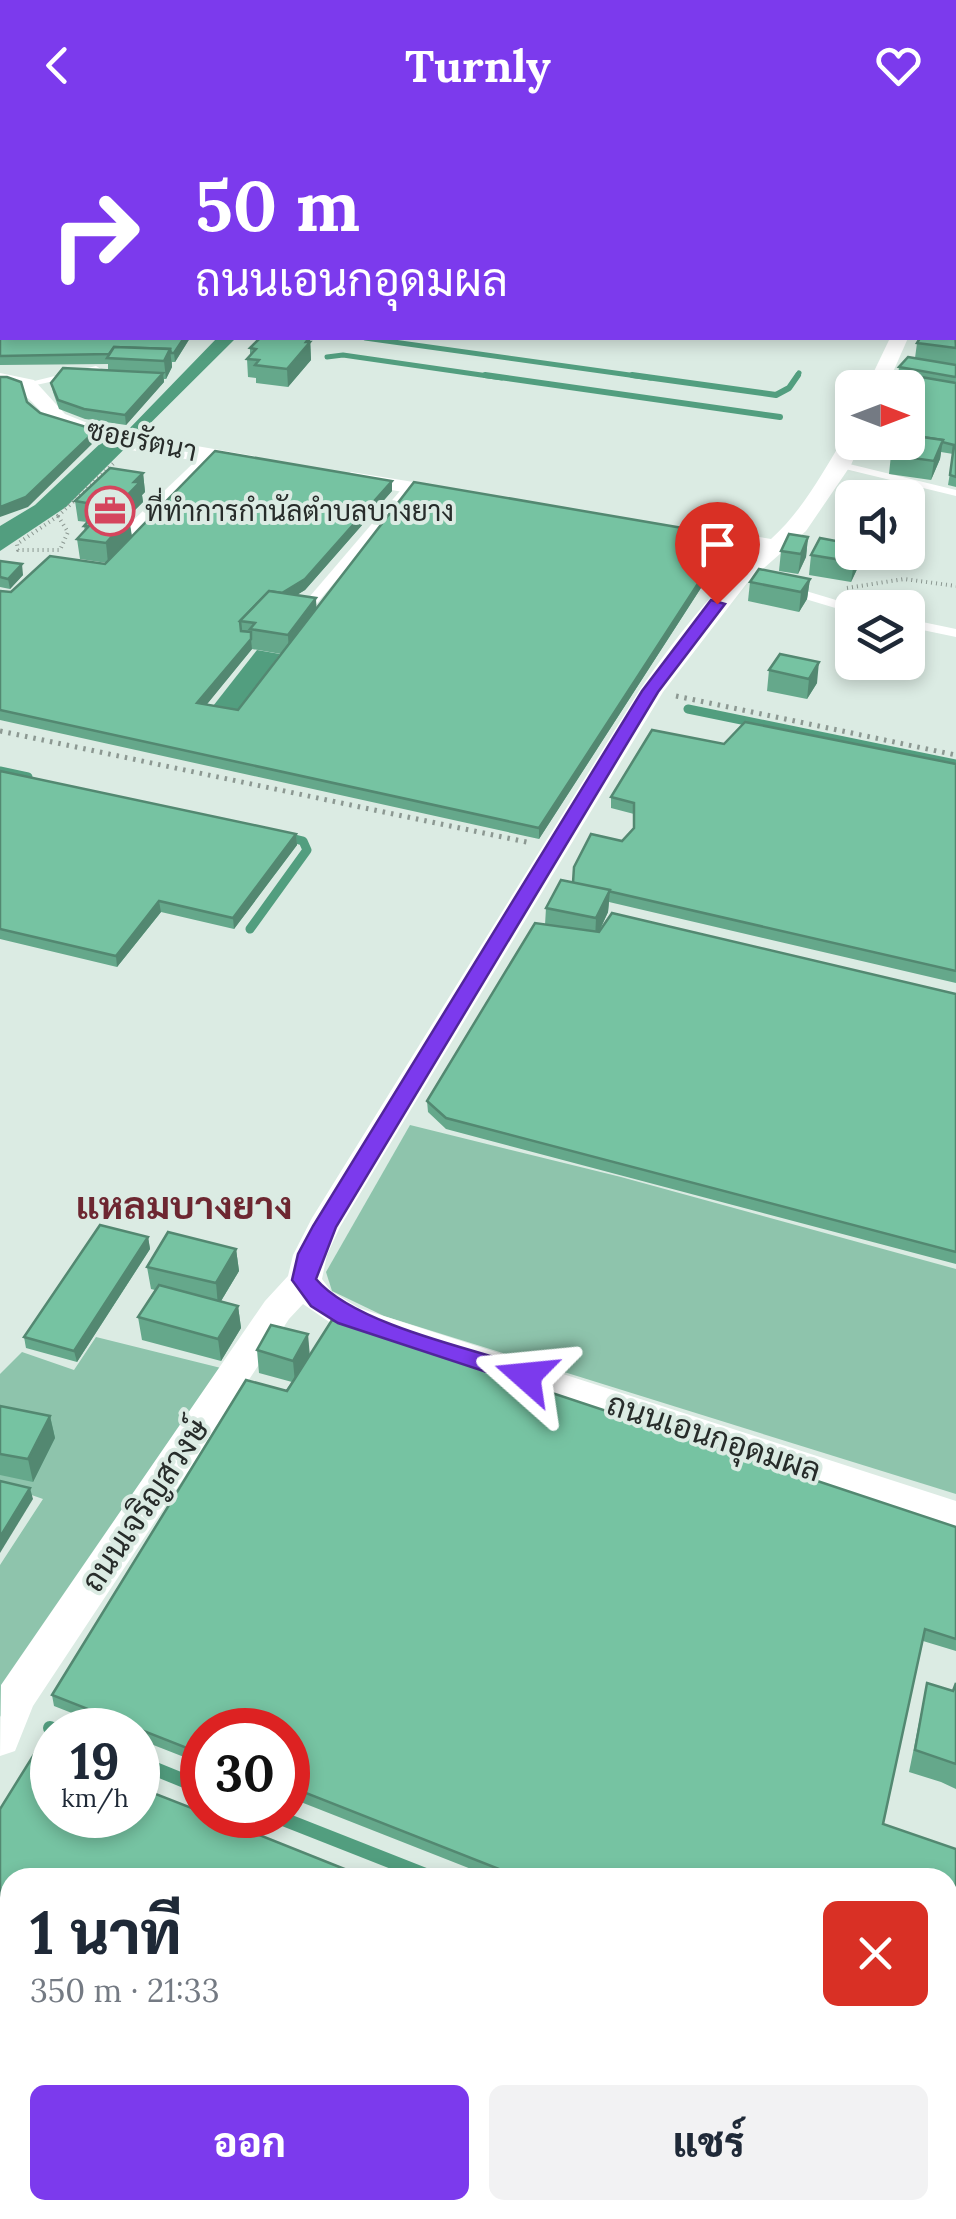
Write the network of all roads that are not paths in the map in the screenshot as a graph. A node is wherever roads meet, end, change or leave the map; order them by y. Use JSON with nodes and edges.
{"nodes":[{"id":1,"x":898,"y":340,"type":"edge"},
{"id":2,"x":96,"y":369,"type":"edge"},
{"id":3,"x":884,"y":370,"type":"edge"},
{"id":4,"x":0,"y":380,"type":"edge"},
{"id":5,"x":27,"y":384,"type":"junction"},
{"id":6,"x":208,"y":454,"type":"junction"},
{"id":7,"x":842,"y":460,"type":"edge"},
{"id":8,"x":868,"y":460,"type":"edge"},
{"id":9,"x":286,"y":468,"type":"edge"},
{"id":10,"x":322,"y":474,"type":"edge"},
{"id":11,"x":408,"y":487,"type":"junction"},
{"id":12,"x":956,"y":493,"type":"edge"},
{"id":13,"x":464,"y":496,"type":"edge"},
{"id":14,"x":669,"y":529,"type":"edge"},
{"id":15,"x":128,"y":532,"type":"edge"},
{"id":16,"x":775,"y":546,"type":"junction"},
{"id":17,"x":776,"y":587,"type":"edge"},
{"id":18,"x":835,"y":604,"type":"edge"},
{"id":19,"x":310,"y":605,"type":"edge"},
{"id":20,"x":925,"y":627,"type":"edge"},
{"id":21,"x":956,"y":633,"type":"edge"},
{"id":22,"x":304,"y":1280,"type":"junction"},
{"id":23,"x":956,"y":1516,"type":"edge"},
{"id":24,"x":0,"y":1738,"type":"edge"}],
"edges":[{"from":1,"to":3,"type":"street"},
{"from":2,"to":5,"type":"lane"},
{"from":4,"to":5,"type":"street"},
{"from":5,"to":6,"type":"street","name":"ซอยรัตนา"},
{"from":6,"to":9,"type":"street","name":"ซอยรัตนา"},
{"from":6,"to":15,"type":"lane"},
{"from":7,"to":16,"type":"street"},
{"from":8,"to":12,"type":"lane"},
{"from":10,"to":11,"type":"street"},
{"from":11,"to":13,"type":"street"},
{"from":11,"to":19,"type":"lane"},
{"from":14,"to":16,"type":"street"},
{"from":16,"to":22,"type":"street"},
{"from":17,"to":18,"type":"lane"},
{"from":20,"to":21,"type":"lane"},
{"from":22,"to":23,"type":"street","name":"ถนนเอนกอุดมผล"},
{"from":22,"to":24,"type":"street","name":"ถนนเจริญสวงษ์"}]}
